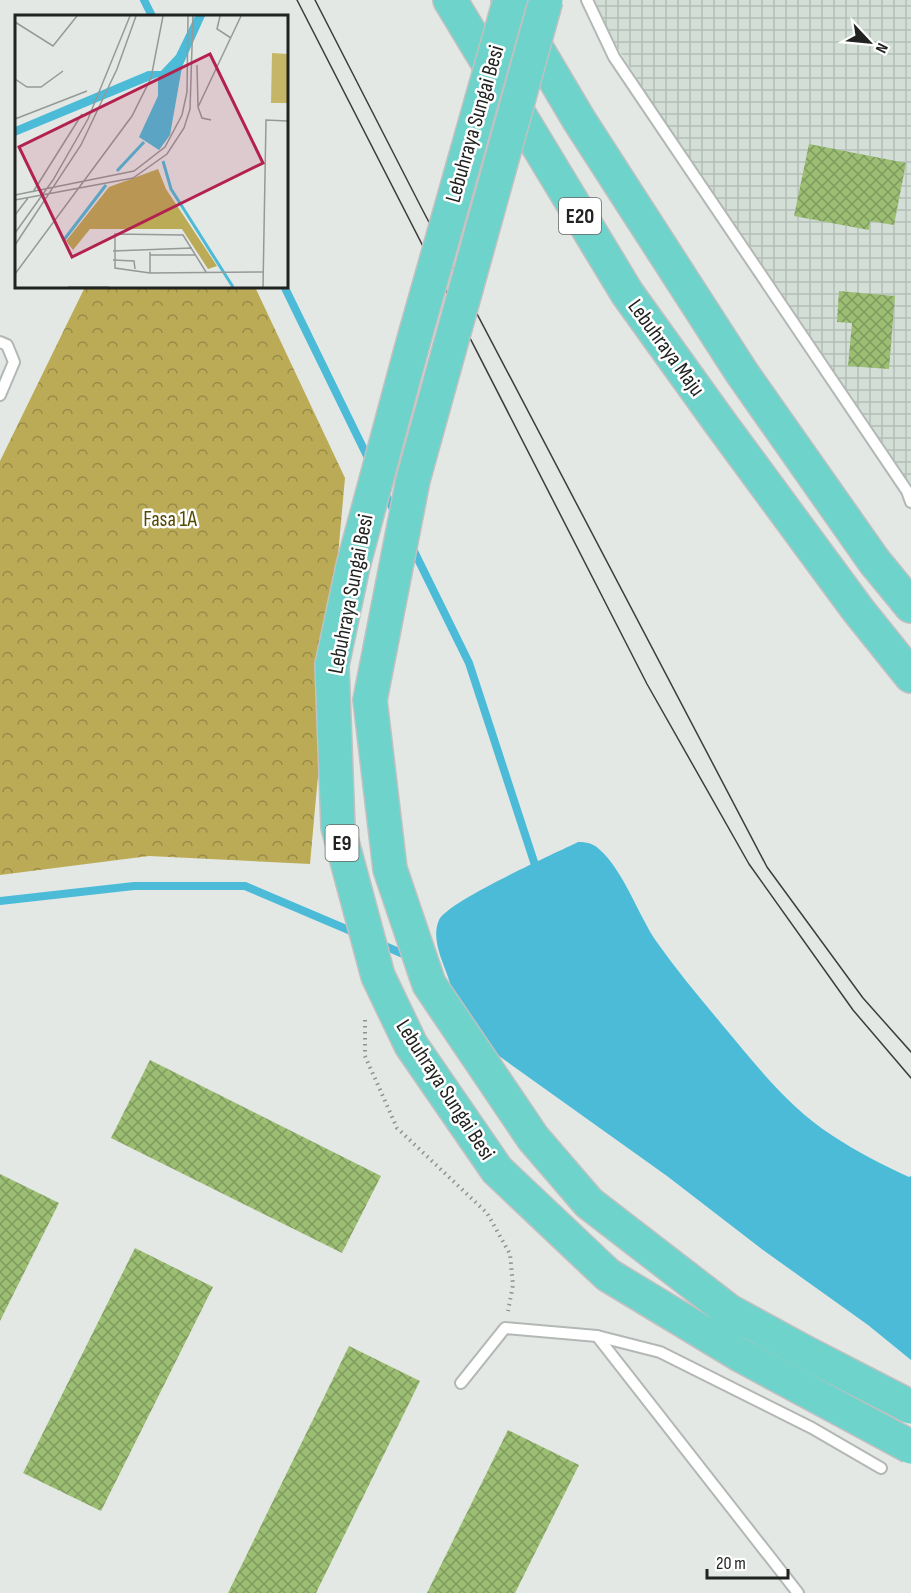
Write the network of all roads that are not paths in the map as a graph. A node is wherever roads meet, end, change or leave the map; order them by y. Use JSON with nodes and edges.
{"nodes":[{"id":1,"x":450,"y":0,"type":"edge"},
{"id":2,"x":509,"y":0,"type":"edge"},
{"id":3,"x":546,"y":0,"type":"edge"},
{"id":4,"x":587,"y":0,"type":"edge"},
{"id":5,"x":0,"y":342,"type":"edge"},
{"id":6,"x":0,"y":395,"type":"edge"},
{"id":7,"x":911,"y":502,"type":"edge"},
{"id":8,"x":911,"y":606,"type":"edge"},
{"id":9,"x":911,"y":676,"type":"edge"},
{"id":10,"x":597,"y":1336,"type":"junction"},
{"id":11,"x":461,"y":1383,"type":"dead end"},
{"id":12,"x":911,"y":1407,"type":"edge"},
{"id":13,"x":911,"y":1447,"type":"edge"},
{"id":14,"x":881,"y":1468,"type":"dead end"},
{"id":15,"x":798,"y":1593,"type":"edge"}],
"edges":[{"from":1,"to":9,"type":"highway","name":"Lebuhraya Maju","number":"E20"},
{"from":2,"to":8,"type":"highway","number":"E20"},
{"from":2,"to":13,"type":"highway","name":"Lebuhraya Sungai Besi","number":"E9","bridge":true},
{"from":3,"to":12,"type":"highway","name":"Lebuhraya Sungai Besi","number":"E9","bridge":true},
{"from":4,"to":7,"type":"lane"},
{"from":5,"to":6,"type":"lane"},
{"from":10,"to":11,"type":"lane"},
{"from":10,"to":14,"type":"lane"},
{"from":10,"to":15,"type":"lane"}]}
